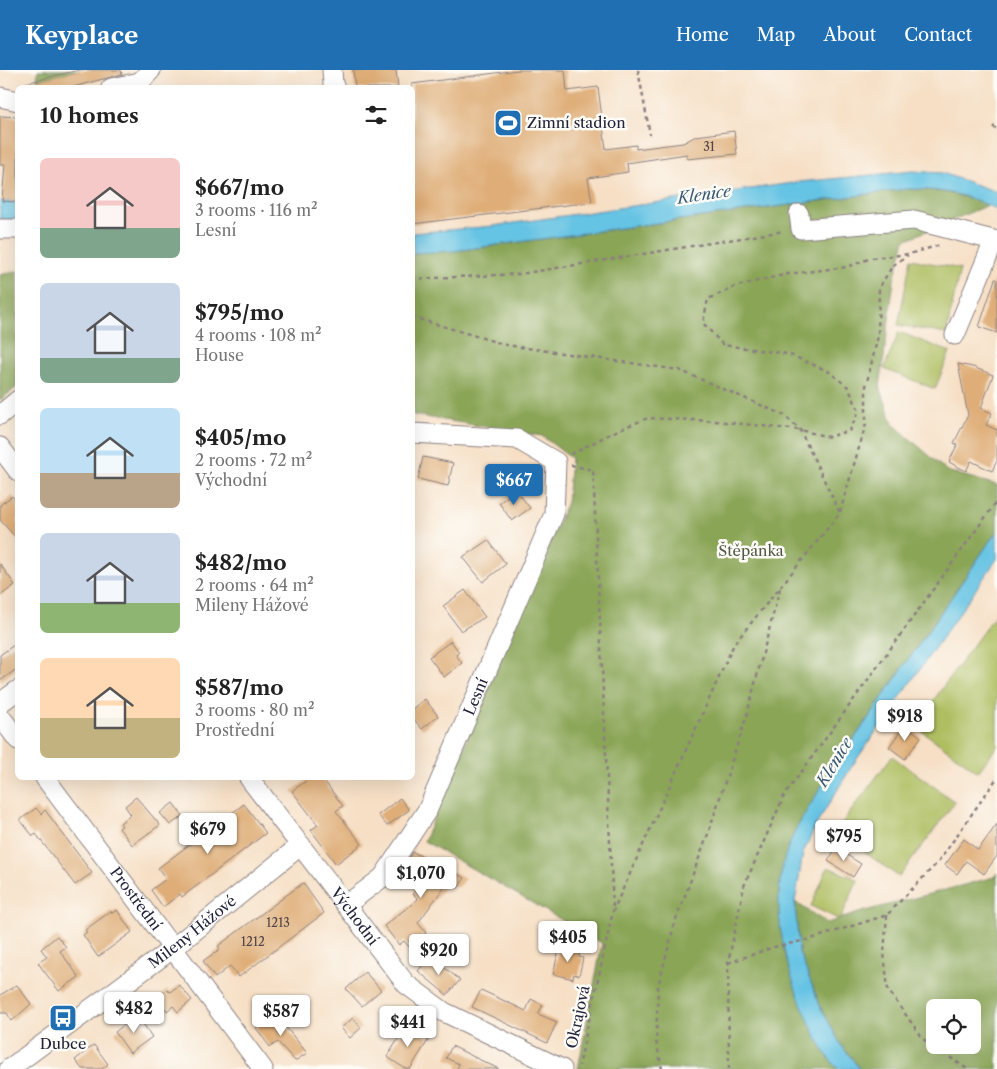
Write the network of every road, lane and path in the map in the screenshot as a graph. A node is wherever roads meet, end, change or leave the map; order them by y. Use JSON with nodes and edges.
{"nodes":[{"id":1,"x":151,"y":70,"type":"edge"},
{"id":2,"x":332,"y":70,"type":"edge"},
{"id":3,"x":638,"y":70,"type":"edge"},
{"id":4,"x":126,"y":85,"type":"edge"},
{"id":5,"x":334,"y":85,"type":"edge"},
{"id":6,"x":0,"y":97,"type":"edge"},
{"id":7,"x":15,"y":100,"type":"edge"},
{"id":8,"x":993,"y":126,"type":"dead end"},
{"id":9,"x":997,"y":130,"type":"edge"},
{"id":10,"x":650,"y":135,"type":"dead end"},
{"id":11,"x":800,"y":221,"type":"joint"},
{"id":12,"x":0,"y":229,"type":"edge"},
{"id":13,"x":15,"y":229,"type":"edge"},
{"id":14,"x":996,"y":241,"type":"edge"},
{"id":15,"x":946,"y":243,"type":"dead end"},
{"id":16,"x":909,"y":254,"type":"junction"},
{"id":17,"x":415,"y":279,"type":"edge"},
{"id":18,"x":415,"y":318,"type":"edge"},
{"id":19,"x":955,"y":335,"type":"dead end"},
{"id":20,"x":15,"y":402,"type":"edge"},
{"id":21,"x":0,"y":415,"type":"edge"},
{"id":22,"x":800,"y":430,"type":"junction"},
{"id":23,"x":415,"y":433,"type":"edge"},
{"id":24,"x":0,"y":447,"type":"edge"},
{"id":25,"x":556,"y":462,"type":"junction"},
{"id":26,"x":15,"y":467,"type":"edge"},
{"id":27,"x":997,"y":501,"type":"edge"},
{"id":28,"x":840,"y":513,"type":"junction"},
{"id":29,"x":780,"y":587,"type":"junction"},
{"id":30,"x":15,"y":692,"type":"edge"},
{"id":31,"x":0,"y":703,"type":"edge"},
{"id":32,"x":0,"y":716,"type":"edge"},
{"id":33,"x":15,"y":736,"type":"edge"},
{"id":34,"x":997,"y":778,"type":"edge"},
{"id":35,"x":46,"y":780,"type":"edge"},
{"id":36,"x":251,"y":780,"type":"edge"},
{"id":37,"x":301,"y":845,"type":"junction"},
{"id":38,"x":346,"y":905,"type":"junction"},
{"id":39,"x":613,"y":911,"type":"junction"},
{"id":40,"x":887,"y":916,"type":"junction"},
{"id":41,"x":172,"y":949,"type":"junction"},
{"id":42,"x":728,"y":963,"type":"junction"},
{"id":43,"x":9,"y":1069,"type":"edge"},
{"id":44,"x":263,"y":1069,"type":"edge"},
{"id":45,"x":562,"y":1069,"type":"edge"},
{"id":46,"x":578,"y":1069,"type":"edge"},
{"id":47,"x":662,"y":1069,"type":"edge"},
{"id":48,"x":729,"y":1069,"type":"edge"},
{"id":49,"x":967,"y":1069,"type":"edge"}],
"edges":[{"from":1,"to":4,"type":"street"},
{"from":2,"to":5,"type":"street"},
{"from":3,"to":10,"type":"path"},
{"from":6,"to":7,"type":"street"},
{"from":8,"to":9,"type":"path"},
{"from":11,"to":14,"type":"street"},
{"from":11,"to":17,"type":"path"},
{"from":12,"to":13,"type":"street"},
{"from":14,"to":19,"type":"street"},
{"from":15,"to":16,"type":"path"},
{"from":16,"to":22,"type":"path"},
{"from":16,"to":28,"type":"path"},
{"from":18,"to":22,"type":"path"},
{"from":20,"to":21,"type":"street"},
{"from":22,"to":25,"type":"path"},
{"from":22,"to":28,"type":"path"},
{"from":23,"to":25,"type":"street"},
{"from":24,"to":26,"type":"street"},
{"from":25,"to":38,"type":"street","name":"Lesní"},
{"from":25,"to":39,"type":"path"},
{"from":27,"to":42,"type":"path"},
{"from":28,"to":29,"type":"path"},
{"from":29,"to":39,"type":"path"},
{"from":29,"to":47,"type":"path"},
{"from":30,"to":31,"type":"street"},
{"from":32,"to":33,"type":"street"},
{"from":34,"to":40,"type":"path"},
{"from":35,"to":41,"type":"street","name":"Prostřední"},
{"from":36,"to":37,"type":"street","name":"Východní"},
{"from":37,"to":38,"type":"street","name":"Východní"},
{"from":37,"to":41,"type":"street","name":"Mileny Hážové"},
{"from":38,"to":45,"type":"street","name":"Východní"},
{"from":39,"to":46,"type":"path","name":"Okrajová"},
{"from":40,"to":42,"type":"path"},
{"from":40,"to":49,"type":"path"},
{"from":41,"to":43,"type":"street","name":"Mileny Hážové"},
{"from":41,"to":44,"type":"street","name":"Prostřední"},
{"from":42,"to":48,"type":"path"}]}
